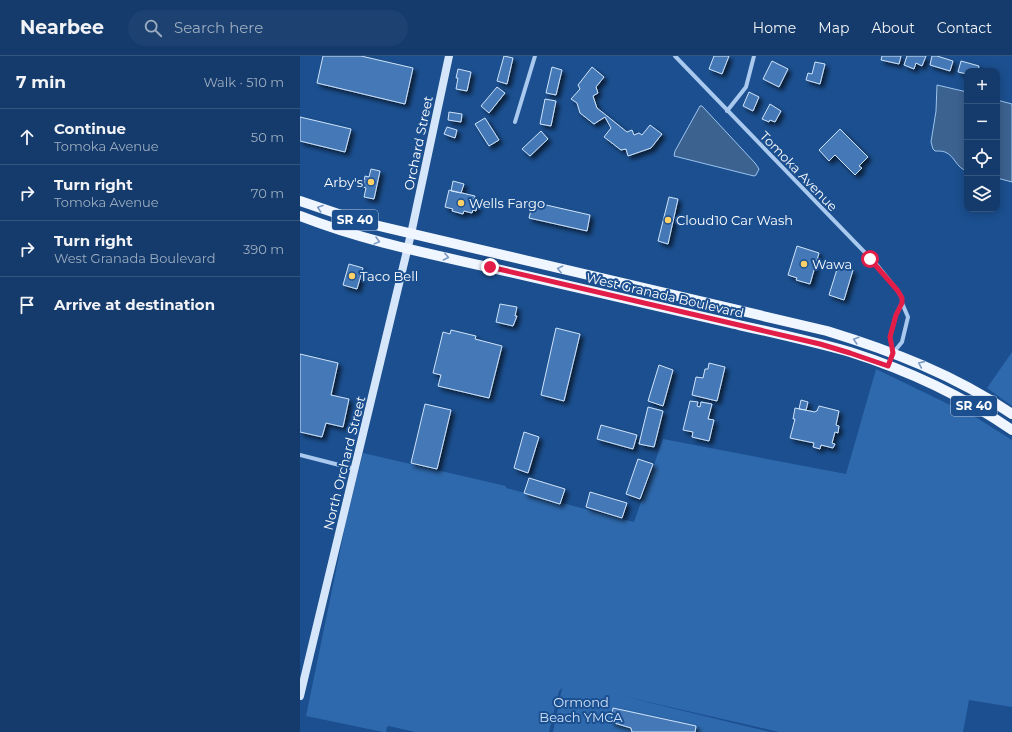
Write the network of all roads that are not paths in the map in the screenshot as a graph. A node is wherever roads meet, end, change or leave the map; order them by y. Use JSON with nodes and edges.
{"nodes":[{"id":1,"x":449,"y":56,"type":"edge"},
{"id":2,"x":535,"y":56,"type":"edge"},
{"id":3,"x":674,"y":56,"type":"edge"},
{"id":4,"x":754,"y":56,"type":"edge"},
{"id":5,"x":727,"y":111,"type":"junction"},
{"id":6,"x":515,"y":122,"type":"dead end"},
{"id":7,"x":300,"y":201,"type":"edge"},
{"id":8,"x":300,"y":216,"type":"edge"},
{"id":9,"x":411,"y":234,"type":"junction"},
{"id":10,"x":408,"y":248,"type":"junction"},
{"id":11,"x":625,"y":284,"type":"junction"},
{"id":12,"x":622,"y":298,"type":"junction"},
{"id":13,"x":902,"y":303,"type":"junction"},
{"id":14,"x":893,"y":353,"type":"junction"},
{"id":15,"x":888,"y":366,"type":"junction"},
{"id":16,"x":1012,"y":414,"type":"edge"},
{"id":17,"x":1012,"y":430,"type":"edge"},
{"id":18,"x":300,"y":455,"type":"edge"},
{"id":19,"x":355,"y":469,"type":"junction"},
{"id":20,"x":300,"y":696,"type":"edge"}],
"edges":[{"from":1,"to":9,"type":"street","name":"Orchard Street"},
{"from":2,"to":6,"type":"street"},
{"from":3,"to":5,"type":"street","name":"Tomoka Avenue"},
{"from":4,"to":5,"type":"street"},
{"from":5,"to":13,"type":"street","name":"Tomoka Avenue"},
{"from":9,"to":7,"type":"main road","name":"West Granada Boulevard","number":"SR 40","one_way":true},
{"from":8,"to":10,"type":"main road","name":"West Granada Boulevard","number":"SR 40","one_way":true},
{"from":9,"to":10,"type":"street","name":"North Orchard Street"},
{"from":11,"to":9,"type":"main road","name":"West Granada Boulevard","number":"SR 40","one_way":true},
{"from":10,"to":12,"type":"main road","name":"West Granada Boulevard","number":"SR 40","one_way":true},
{"from":10,"to":19,"type":"street","name":"North Orchard Street"},
{"from":11,"to":12,"type":"street"},
{"from":14,"to":11,"type":"main road","name":"West Granada Boulevard","number":"SR 40","one_way":true},
{"from":12,"to":15,"type":"main road","name":"West Granada Boulevard","number":"SR 40"},
{"from":13,"to":14,"type":"street","name":"Tomoka Avenue"},
{"from":13,"to":14,"type":"street","name":"Tomoka Avenue"},
{"from":14,"to":15,"type":"street","name":"Tomoka Avenue"},
{"from":16,"to":14,"type":"main road","name":"West Granada Boulevard","number":"SR 40","one_way":true},
{"from":15,"to":17,"type":"main road","name":"West Granada Boulevard","number":"SR 40"},
{"from":18,"to":19,"type":"street"},
{"from":19,"to":20,"type":"street","name":"North Orchard Street"}]}
